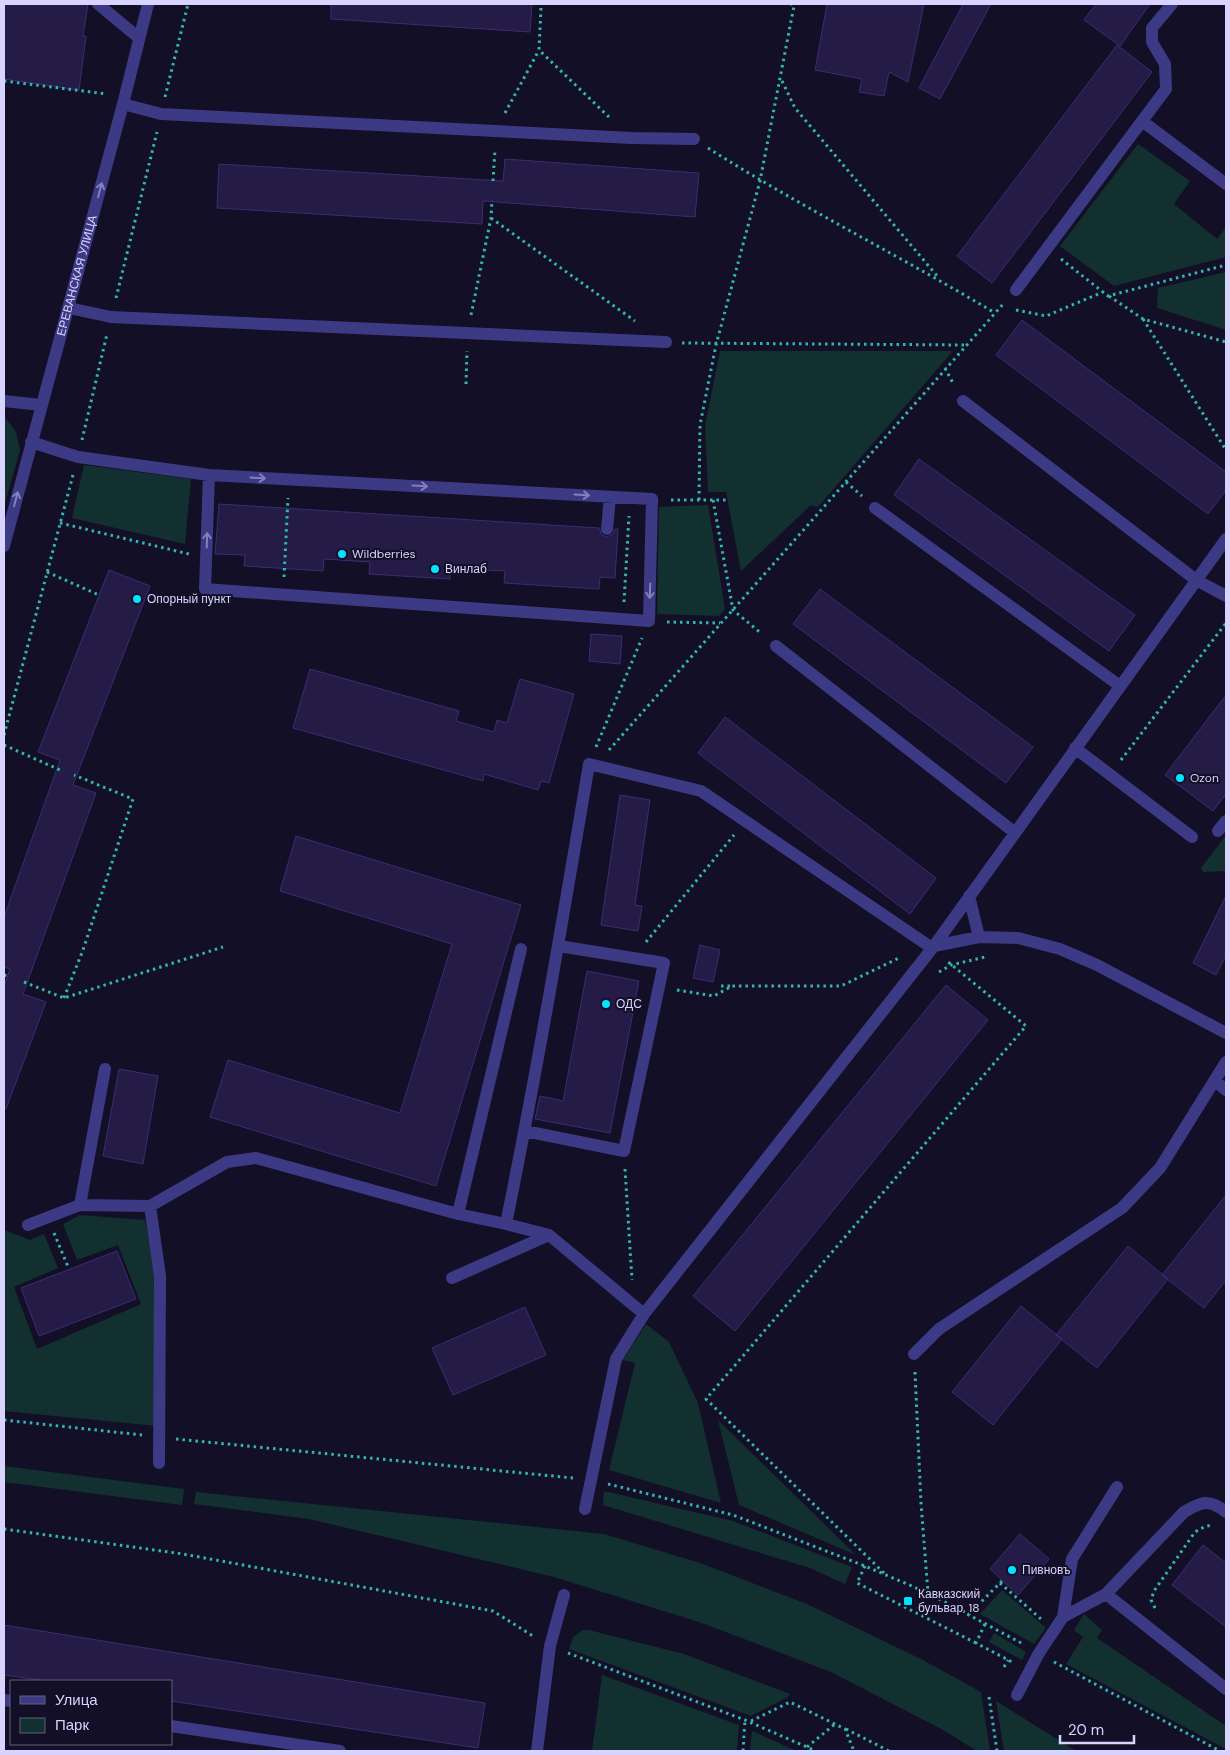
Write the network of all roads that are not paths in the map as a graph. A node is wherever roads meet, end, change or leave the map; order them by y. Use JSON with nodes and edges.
{"nodes":[{"id":1,"x":98,"y":4,"type":"edge"},
{"id":2,"x":148,"y":4,"type":"edge"},
{"id":3,"x":1172,"y":4,"type":"edge"},
{"id":4,"x":139,"y":38,"type":"junction"},
{"id":5,"x":124,"y":100,"type":"junction"},
{"id":6,"x":1142,"y":121,"type":"junction"},
{"id":7,"x":694,"y":139,"type":"road end"},
{"id":8,"x":1226,"y":184,"type":"edge"},
{"id":9,"x":1016,"y":290,"type":"road end"},
{"id":10,"x":68,"y":308,"type":"junction"},
{"id":11,"x":666,"y":342,"type":"road end"},
{"id":12,"x":4,"y":401,"type":"edge"},
{"id":13,"x":963,"y":401,"type":"dead end"},
{"id":14,"x":41,"y":406,"type":"junction"},
{"id":15,"x":31,"y":442,"type":"junction"},
{"id":16,"x":209,"y":475,"type":"junction"},
{"id":17,"x":610,"y":497,"type":"junction"},
{"id":18,"x":875,"y":508,"type":"dead end"},
{"id":19,"x":606,"y":529,"type":"dead end"},
{"id":20,"x":1226,"y":539,"type":"edge"},
{"id":21,"x":4,"y":546,"type":"edge"},
{"id":22,"x":1196,"y":580,"type":"junction"},
{"id":23,"x":1226,"y":596,"type":"edge"},
{"id":24,"x":776,"y":646,"type":"road end"},
{"id":25,"x":1120,"y":686,"type":"junction"},
{"id":26,"x":1075,"y":748,"type":"junction"},
{"id":27,"x":1014,"y":832,"type":"junction"},
{"id":28,"x":1192,"y":837,"type":"dead end"},
{"id":29,"x":969,"y":896,"type":"junction"},
{"id":30,"x":979,"y":937,"type":"junction"},
{"id":31,"x":558,"y":946,"type":"junction"},
{"id":32,"x":930,"y":946,"type":"junction"},
{"id":33,"x":521,"y":949,"type":"dead end"},
{"id":34,"x":1226,"y":1033,"type":"edge"},
{"id":35,"x":1226,"y":1062,"type":"edge"},
{"id":36,"x":105,"y":1069,"type":"dead end"},
{"id":37,"x":1215,"y":1081,"type":"junction"},
{"id":38,"x":1226,"y":1090,"type":"edge"},
{"id":39,"x":525,"y":1131,"type":"junction"},
{"id":40,"x":80,"y":1205,"type":"junction"},
{"id":41,"x":150,"y":1206,"type":"junction"},
{"id":42,"x":458,"y":1214,"type":"junction"},
{"id":43,"x":506,"y":1224,"type":"junction"},
{"id":44,"x":28,"y":1225,"type":"dead end"},
{"id":45,"x":549,"y":1235,"type":"junction"},
{"id":46,"x":452,"y":1278,"type":"dead end"},
{"id":47,"x":644,"y":1314,"type":"junction"},
{"id":48,"x":914,"y":1354,"type":"road end"},
{"id":49,"x":159,"y":1463,"type":"dead end"},
{"id":50,"x":1117,"y":1486,"type":"dead end"},
{"id":51,"x":585,"y":1509,"type":"dead end"},
{"id":52,"x":1226,"y":1512,"type":"edge"},
{"id":53,"x":1106,"y":1594,"type":"junction"},
{"id":54,"x":564,"y":1595,"type":"dead end"},
{"id":55,"x":1063,"y":1616,"type":"junction"},
{"id":56,"x":1226,"y":1689,"type":"edge"},
{"id":57,"x":1017,"y":1694,"type":"dead end"},
{"id":58,"x":172,"y":1726,"type":"edge"},
{"id":59,"x":340,"y":1751,"type":"edge"},
{"id":60,"x":537,"y":1751,"type":"edge"}],
"edges":[{"from":1,"to":4,"type":"street"},
{"from":2,"to":4,"type":"street","name":"ЕРЕВАНСКАЯ УЛИЦА"},
{"from":3,"to":6,"type":"street"},
{"from":4,"to":5,"type":"street","name":"ЕРЕВАНСКАЯ УЛИЦА"},
{"from":5,"to":7,"type":"street"},
{"from":10,"to":5,"type":"street","name":"ЕРЕВАНСКАЯ УЛИЦА","one_way":true},
{"from":6,"to":8,"type":"street"},
{"from":6,"to":9,"type":"street"},
{"from":10,"to":11,"type":"street"},
{"from":10,"to":14,"type":"street","name":"ЕРЕВАНСКАЯ УЛИЦА"},
{"from":12,"to":14,"type":"street"},
{"from":13,"to":22,"type":"street"},
{"from":14,"to":15,"type":"street","name":"ЕРЕВАНСКАЯ УЛИЦА"},
{"from":15,"to":16,"type":"street"},
{"from":21,"to":15,"type":"street","name":"ЕРЕВАНСКАЯ УЛИЦА","one_way":true},
{"from":16,"to":17,"type":"street","one_way":true},
{"from":17,"to":16,"type":"street","one_way":true},
{"from":17,"to":19,"type":"street"},
{"from":18,"to":25,"type":"street"},
{"from":20,"to":22,"type":"street"},
{"from":22,"to":23,"type":"street"},
{"from":22,"to":25,"type":"street"},
{"from":24,"to":27,"type":"street"},
{"from":25,"to":26,"type":"street"},
{"from":26,"to":27,"type":"street"},
{"from":26,"to":28,"type":"street"},
{"from":27,"to":29,"type":"street"},
{"from":29,"to":30,"type":"street"},
{"from":29,"to":32,"type":"street"},
{"from":30,"to":32,"type":"street"},
{"from":30,"to":34,"type":"street"},
{"from":31,"to":32,"type":"street"},
{"from":31,"to":39,"type":"street"},
{"from":31,"to":39,"type":"street"},
{"from":32,"to":47,"type":"street"},
{"from":33,"to":42,"type":"street"},
{"from":35,"to":37,"type":"street"},
{"from":36,"to":40,"type":"street"},
{"from":37,"to":38,"type":"street"},
{"from":37,"to":48,"type":"street"},
{"from":39,"to":43,"type":"street"},
{"from":40,"to":41,"type":"street"},
{"from":40,"to":44,"type":"street"},
{"from":41,"to":42,"type":"street"},
{"from":41,"to":49,"type":"street"},
{"from":42,"to":43,"type":"street"},
{"from":43,"to":45,"type":"street"},
{"from":45,"to":46,"type":"street"},
{"from":45,"to":47,"type":"street"},
{"from":47,"to":51,"type":"street"},
{"from":50,"to":55,"type":"street"},
{"from":52,"to":53,"type":"street"},
{"from":53,"to":55,"type":"street"},
{"from":53,"to":56,"type":"street"},
{"from":54,"to":60,"type":"street"},
{"from":55,"to":57,"type":"street"},
{"from":58,"to":59,"type":"street"}]}
